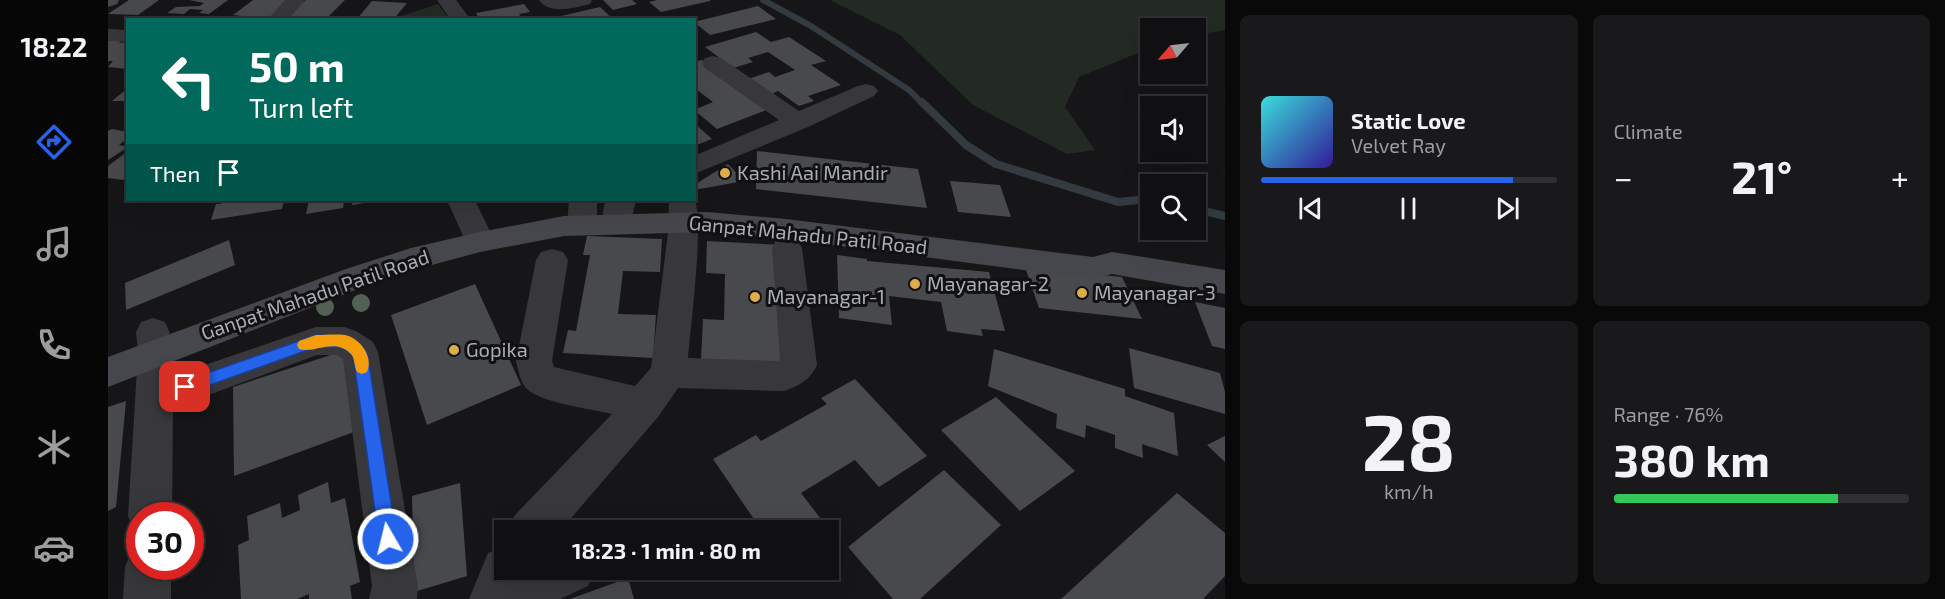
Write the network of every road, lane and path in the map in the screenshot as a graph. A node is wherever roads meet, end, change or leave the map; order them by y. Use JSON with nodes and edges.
{"nodes":[{"id":1,"x":297,"y":0,"type":"edge"},
{"id":2,"x":446,"y":0,"type":"edge"},
{"id":3,"x":548,"y":0,"type":"edge"},
{"id":4,"x":583,"y":0,"type":"edge"},
{"id":5,"x":279,"y":18,"type":"edge"},
{"id":6,"x":460,"y":18,"type":"edge"},
{"id":7,"x":108,"y":35,"type":"edge"},
{"id":8,"x":126,"y":36,"type":"edge"},
{"id":9,"x":713,"y":63,"type":"dead end"},
{"id":10,"x":866,"y":91,"type":"dead end"},
{"id":11,"x":799,"y":122,"type":"junction"},
{"id":12,"x":696,"y":165,"type":"edge"},
{"id":13,"x":620,"y":209,"type":"edge"},
{"id":14,"x":583,"y":210,"type":"edge"},
{"id":15,"x":683,"y":212,"type":"junction"},
{"id":16,"x":472,"y":222,"type":"edge"},
{"id":17,"x":787,"y":230,"type":"junction"},
{"id":18,"x":552,"y":260,"type":"dead end"},
{"id":19,"x":1225,"y":282,"type":"edge"},
{"id":20,"x":154,"y":342,"type":"junction"},
{"id":21,"x":108,"y":349,"type":"edge"},
{"id":22,"x":108,"y":372,"type":"edge"},
{"id":23,"x":669,"y":373,"type":"junction"},
{"id":24,"x":155,"y":398,"type":"junction"},
{"id":25,"x":645,"y":405,"type":"junction"},
{"id":26,"x":151,"y":502,"type":"edge"},
{"id":27,"x":541,"y":520,"type":"edge"},
{"id":28,"x":148,"y":580,"type":"edge"},
{"id":29,"x":500,"y":580,"type":"edge"},
{"id":30,"x":549,"y":580,"type":"edge"},
{"id":31,"x":147,"y":599,"type":"edge"},
{"id":32,"x":393,"y":599,"type":"edge"},
{"id":33,"x":493,"y":599,"type":"edge"},
{"id":34,"x":506,"y":599,"type":"edge"}],
"edges":[{"from":1,"to":5,"type":"street"},
{"from":2,"to":6,"type":"street"},
{"from":3,"to":4,"type":"street"},
{"from":7,"to":8,"type":"street"},
{"from":9,"to":11,"type":"street"},
{"from":10,"to":11,"type":"street"},
{"from":11,"to":12,"type":"street"},
{"from":13,"to":14,"type":"street","name":"Ganpat Mahadu Patil Road"},
{"from":13,"to":15,"type":"street","name":"Ganpat Mahadu Patil Road"},
{"from":14,"to":16,"type":"street","name":"Ganpat Mahadu Patil Road"},
{"from":15,"to":17,"type":"street","name":"Ganpat Mahadu Patil Road"},
{"from":15,"to":23,"type":"street"},
{"from":16,"to":20,"type":"street","name":"Ganpat Mahadu Patil Road"},
{"from":17,"to":19,"type":"street","name":"Ganpat Mahadu Patil Road"},
{"from":17,"to":23,"type":"street"},
{"from":18,"to":25,"type":"street"},
{"from":20,"to":21,"type":"street"},
{"from":20,"to":22,"type":"street"},
{"from":20,"to":24,"type":"street"},
{"from":23,"to":25,"type":"street"},
{"from":24,"to":26,"type":"street"},
{"from":24,"to":32,"type":"street"},
{"from":25,"to":27,"type":"street"},
{"from":28,"to":31,"type":"street"},
{"from":29,"to":33,"type":"street"},
{"from":30,"to":34,"type":"street"}]}
